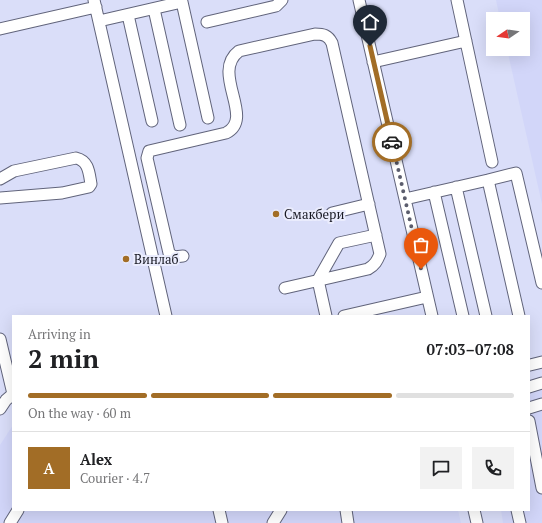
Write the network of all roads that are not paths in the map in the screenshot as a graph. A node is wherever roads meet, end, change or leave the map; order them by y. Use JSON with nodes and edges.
{"nodes":[{"id":1,"x":282,"y":0,"type":"edge"},
{"id":2,"x":359,"y":0,"type":"edge"},
{"id":3,"x":457,"y":0,"type":"edge"},
{"id":4,"x":95,"y":4,"type":"edge"},
{"id":5,"x":154,"y":9,"type":"junction"},
{"id":6,"x":128,"y":14,"type":"junction"},
{"id":7,"x":99,"y":21,"type":"junction"},
{"id":8,"x":207,"y":22,"type":"dead end"},
{"id":9,"x":0,"y":29,"type":"edge"},
{"id":10,"x":466,"y":42,"type":"junction"},
{"id":11,"x":373,"y":62,"type":"junction"},
{"id":12,"x":208,"y":118,"type":"dead end"},
{"id":13,"x":152,"y":121,"type":"dead end"},
{"id":14,"x":180,"y":125,"type":"dead end"},
{"id":15,"x":492,"y":162,"type":"dead end"},
{"id":16,"x":0,"y":179,"type":"edge"},
{"id":17,"x":488,"y":180,"type":"junction"},
{"id":18,"x":456,"y":187,"type":"junction"},
{"id":19,"x":434,"y":192,"type":"junction"},
{"id":20,"x":0,"y":198,"type":"edge"},
{"id":21,"x":405,"y":199,"type":"junction"},
{"id":22,"x":369,"y":204,"type":"junction"},
{"id":23,"x":332,"y":213,"type":"dead end"},
{"id":24,"x":376,"y":235,"type":"junction"},
{"id":25,"x":183,"y":256,"type":"dead end"},
{"id":26,"x":318,"y":280,"type":"junction"},
{"id":27,"x":542,"y":284,"type":"edge"},
{"id":28,"x":285,"y":288,"type":"dead end"},
{"id":29,"x":427,"y":297,"type":"junction"},
{"id":30,"x":166,"y":315,"type":"edge"},
{"id":31,"x":326,"y":315,"type":"edge"},
{"id":32,"x":348,"y":315,"type":"edge"},
{"id":33,"x":432,"y":315,"type":"edge"},
{"id":34,"x":463,"y":315,"type":"edge"},
{"id":35,"x":486,"y":315,"type":"edge"},
{"id":36,"x":519,"y":315,"type":"edge"},
{"id":37,"x":0,"y":339,"type":"edge"},
{"id":38,"x":542,"y":362,"type":"edge"},
{"id":39,"x":530,"y":363,"type":"edge"},
{"id":40,"x":542,"y":383,"type":"edge"},
{"id":41,"x":530,"y":387,"type":"edge"},
{"id":42,"x":12,"y":390,"type":"edge"},
{"id":43,"x":12,"y":395,"type":"edge"},
{"id":44,"x":542,"y":404,"type":"edge"},
{"id":45,"x":530,"y":408,"type":"edge"},
{"id":46,"x":0,"y":409,"type":"edge"},
{"id":47,"x":530,"y":426,"type":"edge"},
{"id":48,"x":542,"y":488,"type":"edge"},
{"id":49,"x":17,"y":511,"type":"edge"},
{"id":50,"x":219,"y":511,"type":"edge"},
{"id":51,"x":280,"y":511,"type":"edge"},
{"id":52,"x":346,"y":511,"type":"edge"},
{"id":53,"x":474,"y":511,"type":"edge"},
{"id":54,"x":517,"y":511,"type":"edge"},
{"id":55,"x":10,"y":523,"type":"edge"},
{"id":56,"x":222,"y":523,"type":"edge"},
{"id":57,"x":273,"y":523,"type":"edge"},
{"id":58,"x":348,"y":523,"type":"edge"},
{"id":59,"x":477,"y":523,"type":"edge"},
{"id":60,"x":520,"y":523,"type":"edge"}],
"edges":[{"from":1,"to":8,"type":"street"},
{"from":2,"to":11,"type":"street"},
{"from":3,"to":10,"type":"street"},
{"from":4,"to":7,"type":"street"},
{"from":4,"to":9,"type":"street"},
{"from":5,"to":6,"type":"street"},
{"from":5,"to":12,"type":"street"},
{"from":5,"to":14,"type":"street"},
{"from":6,"to":7,"type":"street"},
{"from":6,"to":13,"type":"street"},
{"from":7,"to":30,"type":"street"},
{"from":10,"to":11,"type":"street"},
{"from":10,"to":15,"type":"street"},
{"from":11,"to":21,"type":"street"},
{"from":16,"to":20,"type":"street"},
{"from":17,"to":18,"type":"street"},
{"from":17,"to":27,"type":"street"},
{"from":17,"to":36,"type":"street"},
{"from":18,"to":19,"type":"street"},
{"from":18,"to":35,"type":"street"},
{"from":19,"to":21,"type":"street"},
{"from":19,"to":34,"type":"street"},
{"from":21,"to":29,"type":"street"},
{"from":22,"to":23,"type":"street"},
{"from":22,"to":24,"type":"street"},
{"from":22,"to":25,"type":"street"},
{"from":24,"to":26,"type":"street"},
{"from":24,"to":26,"type":"street"},
{"from":26,"to":28,"type":"street"},
{"from":26,"to":31,"type":"street"},
{"from":29,"to":32,"type":"street"},
{"from":29,"to":33,"type":"street"},
{"from":37,"to":42,"type":"street"},
{"from":38,"to":39,"type":"street"},
{"from":40,"to":41,"type":"street"},
{"from":43,"to":46,"type":"street"},
{"from":44,"to":45,"type":"street"},
{"from":47,"to":48,"type":"street"},
{"from":49,"to":55,"type":"street"},
{"from":50,"to":56,"type":"street"},
{"from":51,"to":57,"type":"street"},
{"from":52,"to":58,"type":"street"},
{"from":53,"to":59,"type":"street"},
{"from":54,"to":60,"type":"street"}]}
